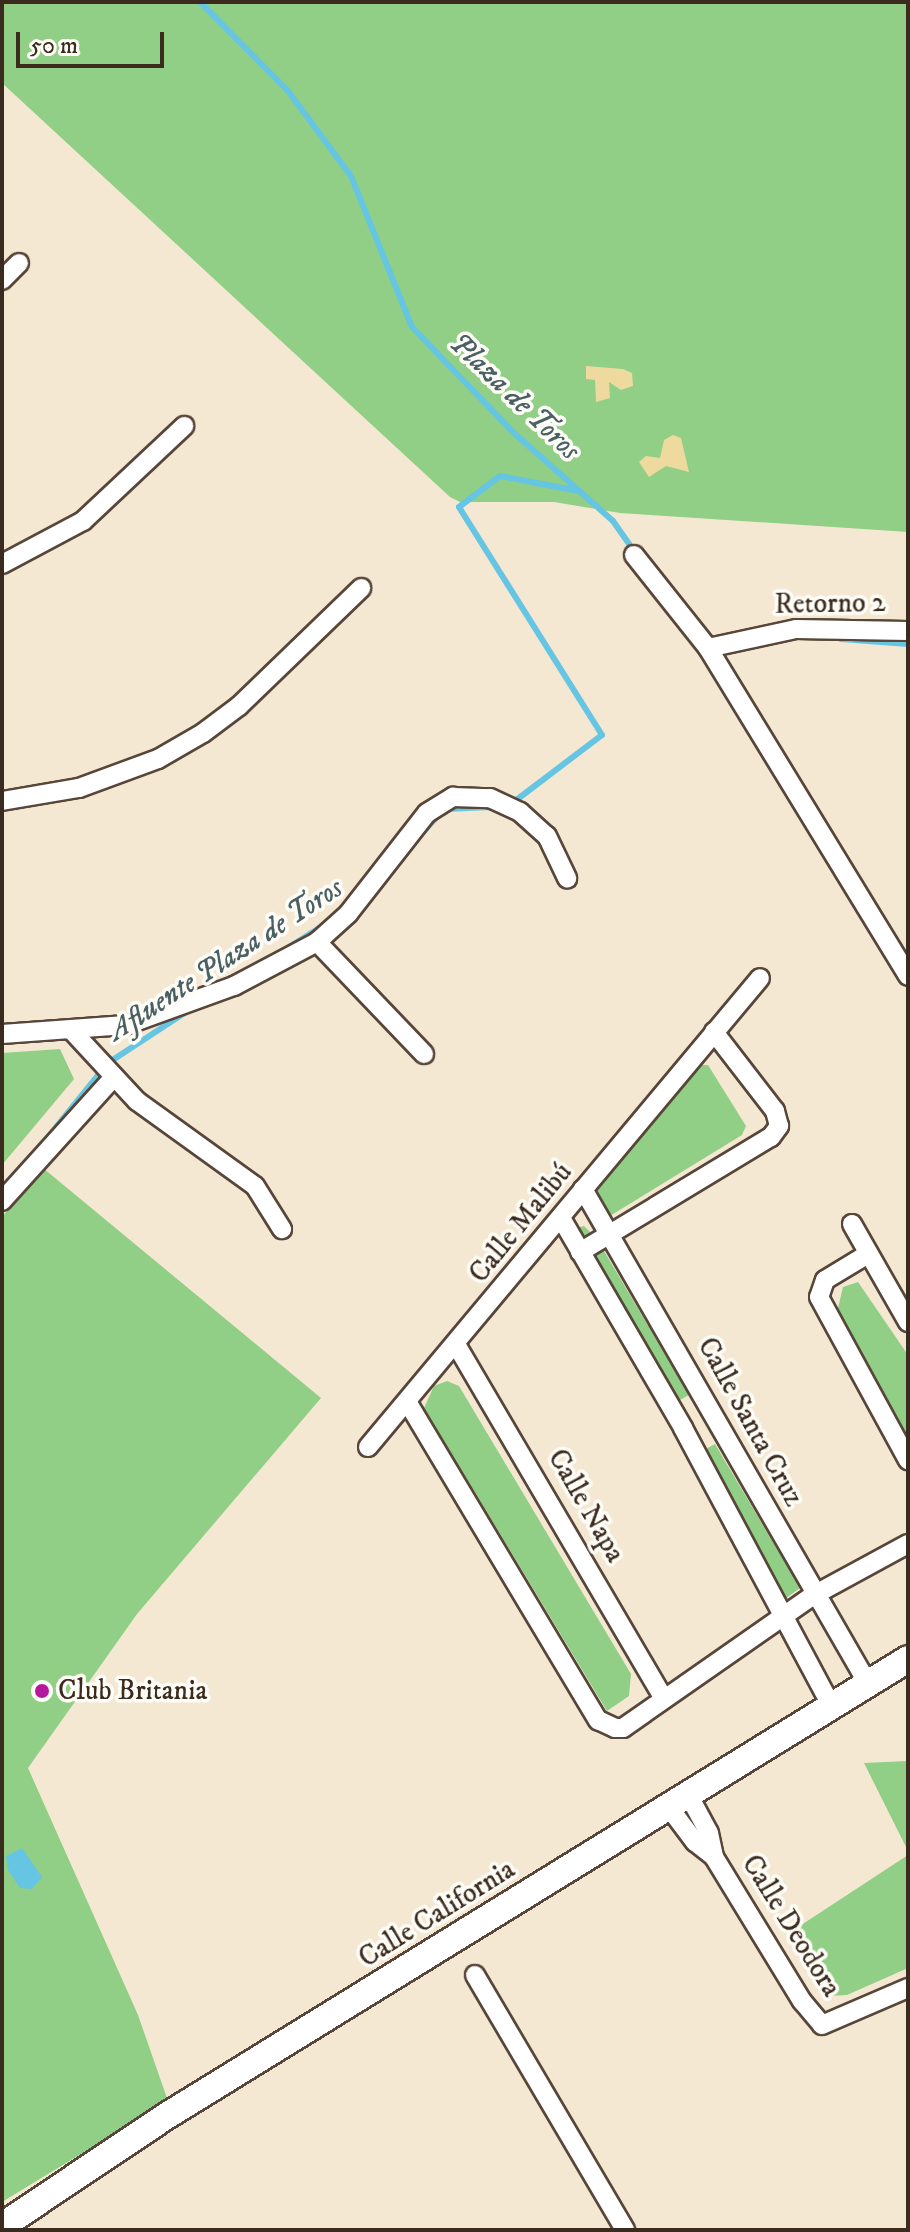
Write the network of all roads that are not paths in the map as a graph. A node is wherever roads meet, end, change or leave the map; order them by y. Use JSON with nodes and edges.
{"nodes":[{"id":1,"x":19,"y":263,"type":"dead end"},
{"id":2,"x":2,"y":280,"type":"edge"},
{"id":3,"x":184,"y":426,"type":"dead end"},
{"id":4,"x":634,"y":555,"type":"dead end"},
{"id":5,"x":2,"y":564,"type":"edge"},
{"id":6,"x":361,"y":588,"type":"dead end"},
{"id":7,"x":908,"y":631,"type":"edge"},
{"id":8,"x":708,"y":648,"type":"junction"},
{"id":9,"x":2,"y":801,"type":"edge"},
{"id":10,"x":567,"y":878,"type":"dead end"},
{"id":11,"x":317,"y":942,"type":"junction"},
{"id":12,"x":908,"y":976,"type":"edge"},
{"id":13,"x":760,"y":978,"type":"dead end"},
{"id":14,"x":73,"y":1032,"type":"junction"},
{"id":15,"x":714,"y":1032,"type":"junction"},
{"id":16,"x":2,"y":1034,"type":"edge"},
{"id":17,"x":424,"y":1054,"type":"dead end"},
{"id":18,"x":113,"y":1078,"type":"junction"},
{"id":19,"x":583,"y":1189,"type":"junction"},
{"id":20,"x":2,"y":1201,"type":"edge"},
{"id":21,"x":561,"y":1218,"type":"junction"},
{"id":22,"x":852,"y":1224,"type":"dead end"},
{"id":23,"x":282,"y":1229,"type":"dead end"},
{"id":24,"x":610,"y":1235,"type":"junction"},
{"id":25,"x":580,"y":1252,"type":"junction"},
{"id":26,"x":868,"y":1254,"type":"junction"},
{"id":27,"x":908,"y":1322,"type":"edge"},
{"id":28,"x":457,"y":1346,"type":"junction"},
{"id":29,"x":408,"y":1403,"type":"junction"},
{"id":30,"x":714,"y":1412,"type":"junction"},
{"id":31,"x":683,"y":1428,"type":"junction"},
{"id":32,"x":368,"y":1447,"type":"dead end"},
{"id":33,"x":908,"y":1460,"type":"edge"},
{"id":34,"x":908,"y":1544,"type":"edge"},
{"id":35,"x":814,"y":1595,"type":"junction"},
{"id":36,"x":785,"y":1615,"type":"junction"},
{"id":37,"x":908,"y":1659,"type":"edge"},
{"id":38,"x":867,"y":1682,"type":"junction"},
{"id":39,"x":662,"y":1696,"type":"junction"},
{"id":40,"x":830,"y":1703,"type":"junction"},
{"id":41,"x":678,"y":1800,"type":"junction"},
{"id":42,"x":475,"y":1975,"type":"dead end"},
{"id":43,"x":908,"y":1988,"type":"edge"},
{"id":44,"x":2,"y":2226,"type":"edge"},
{"id":45,"x":625,"y":2230,"type":"edge"}],
"edges":[{"from":1,"to":2,"type":"street"},
{"from":3,"to":5,"type":"street"},
{"from":4,"to":8,"type":"street"},
{"from":6,"to":9,"type":"street"},
{"from":7,"to":8,"type":"street","name":"Retorno 2"},
{"from":8,"to":12,"type":"street"},
{"from":10,"to":11,"type":"street"},
{"from":11,"to":14,"type":"street"},
{"from":11,"to":17,"type":"street"},
{"from":13,"to":15,"type":"street","name":"Calle Malibú"},
{"from":14,"to":16,"type":"street"},
{"from":14,"to":18,"type":"street"},
{"from":15,"to":19,"type":"street","name":"Calle Malibú"},
{"from":15,"to":24,"type":"street"},
{"from":18,"to":20,"type":"street"},
{"from":18,"to":23,"type":"street"},
{"from":19,"to":21,"type":"street","name":"Calle Malibú"},
{"from":19,"to":24,"type":"street","name":"Calle Santa Cruz"},
{"from":21,"to":25,"type":"street"},
{"from":21,"to":28,"type":"street","name":"Calle Malibú"},
{"from":22,"to":26,"type":"street"},
{"from":24,"to":25,"type":"street"},
{"from":24,"to":30,"type":"street","name":"Calle Santa Cruz"},
{"from":25,"to":31,"type":"street"},
{"from":26,"to":27,"type":"street"},
{"from":26,"to":33,"type":"street"},
{"from":28,"to":29,"type":"street","name":"Calle Malibú"},
{"from":28,"to":39,"type":"street","name":"Calle Napa"},
{"from":29,"to":32,"type":"street","name":"Calle Malibú"},
{"from":29,"to":39,"type":"street"},
{"from":30,"to":31,"type":"street"},
{"from":30,"to":35,"type":"street","name":"Calle Santa Cruz"},
{"from":31,"to":36,"type":"street"},
{"from":34,"to":35,"type":"street"},
{"from":35,"to":36,"type":"street"},
{"from":35,"to":38,"type":"street","name":"Calle Santa Cruz"},
{"from":36,"to":39,"type":"street"},
{"from":36,"to":40,"type":"street"},
{"from":37,"to":38,"type":"main road","name":"Calle California"},
{"from":38,"to":40,"type":"main road","name":"Calle California"},
{"from":40,"to":41,"type":"main road","name":"Calle California"},
{"from":41,"to":43,"type":"street","name":"Calle Deodora"},
{"from":41,"to":44,"type":"main road","name":"Calle California"},
{"from":42,"to":45,"type":"street"}]}
